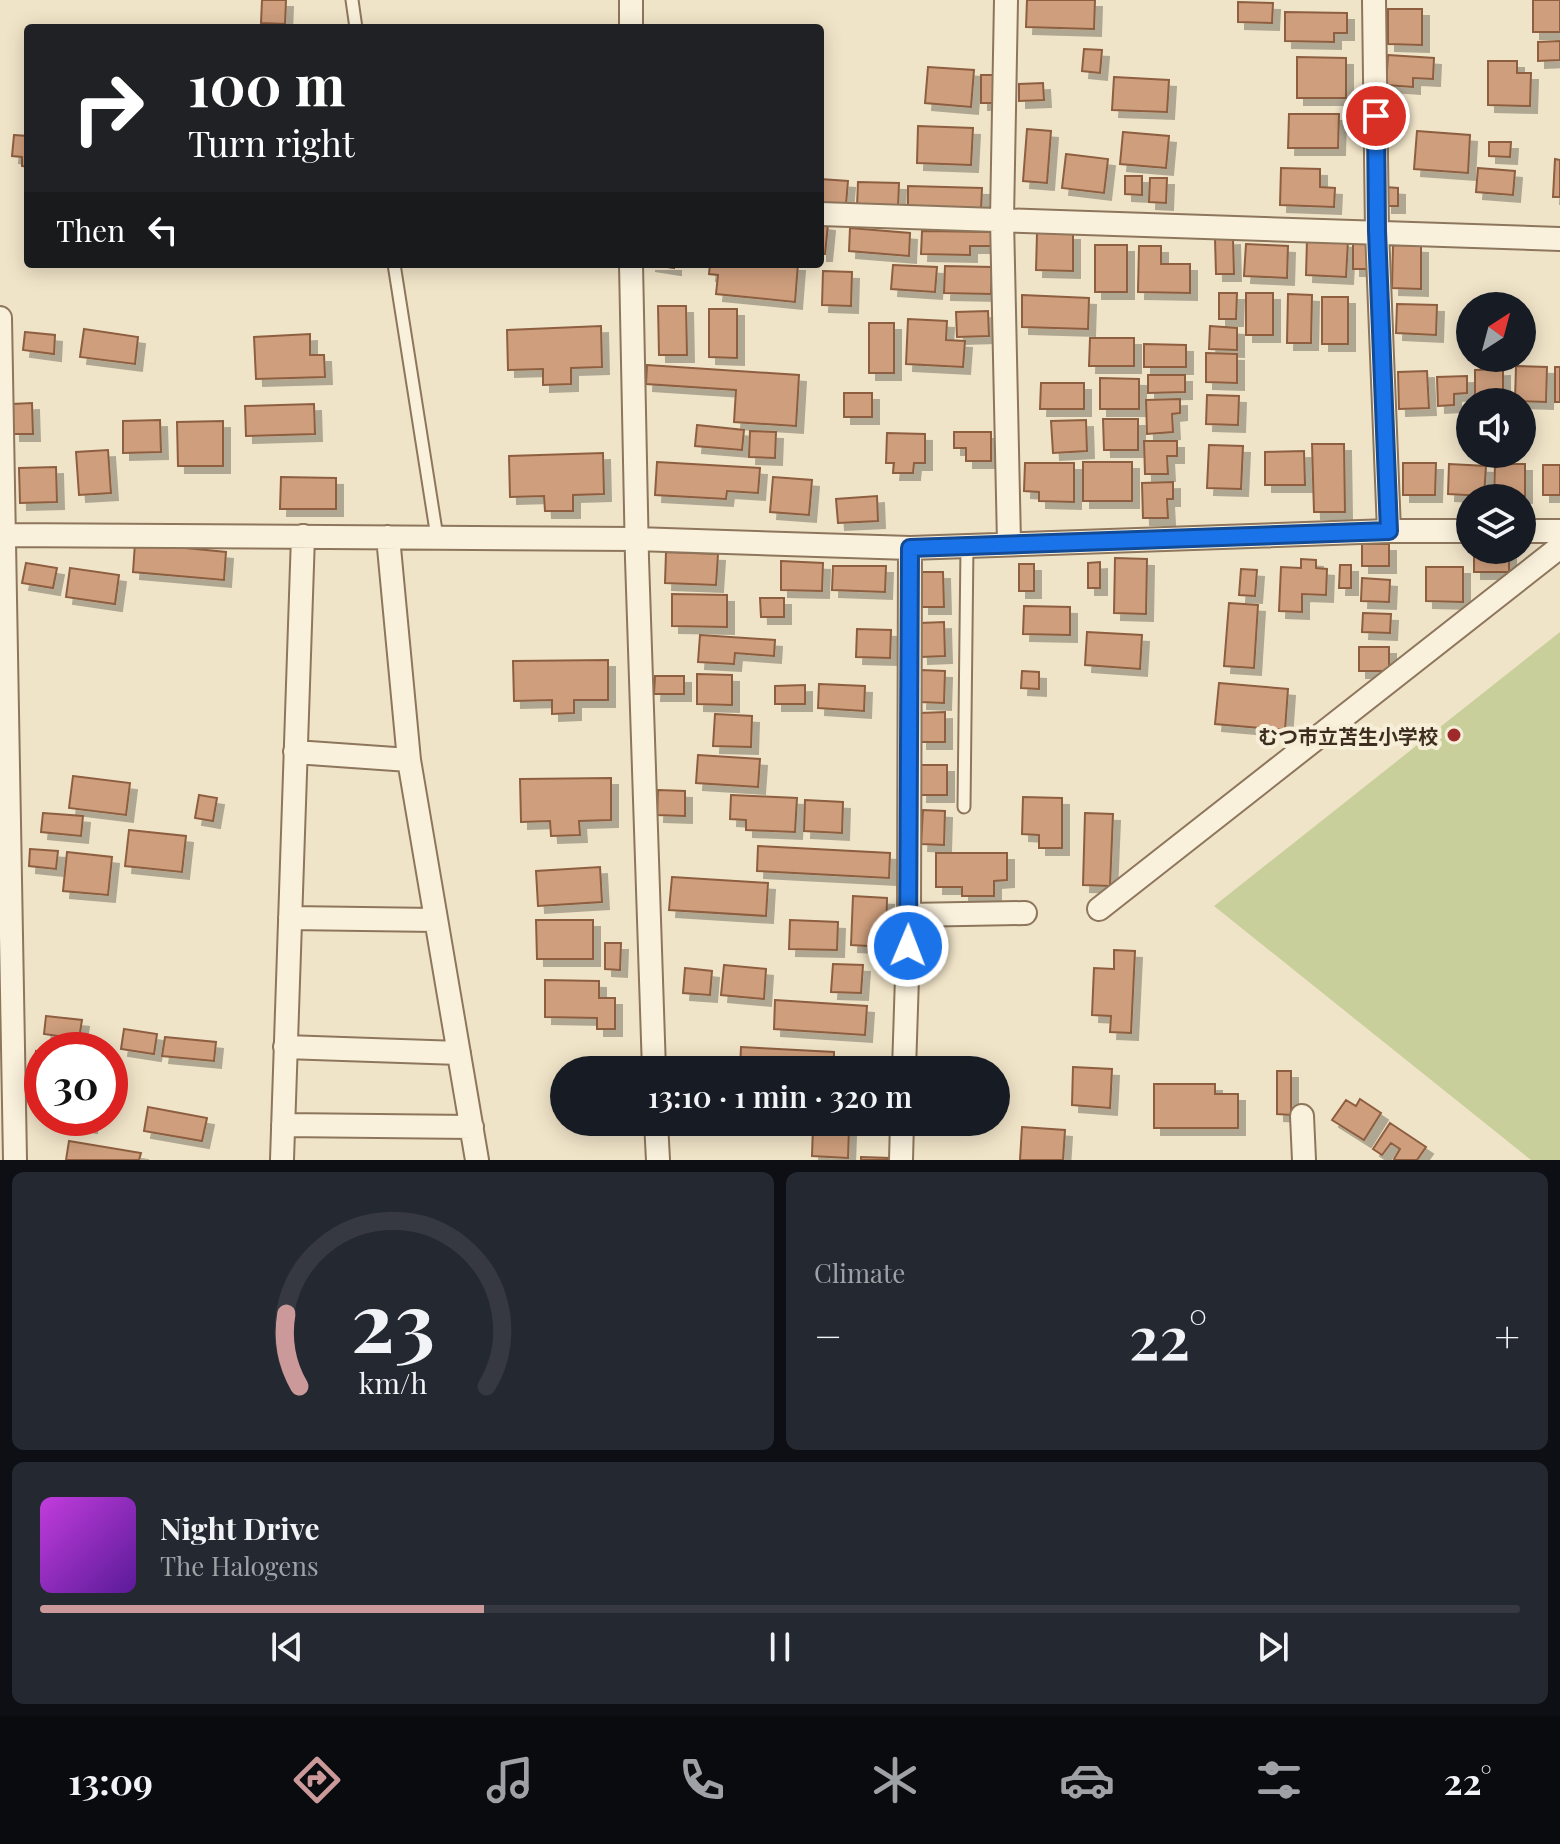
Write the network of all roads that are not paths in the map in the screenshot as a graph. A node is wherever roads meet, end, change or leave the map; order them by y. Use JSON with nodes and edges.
{"nodes":[{"id":1,"x":352,"y":0,"type":"edge"},
{"id":2,"x":631,"y":0,"type":"edge"},
{"id":3,"x":1006,"y":0,"type":"edge"},
{"id":4,"x":1374,"y":0,"type":"edge"},
{"id":5,"x":355,"y":24,"type":"edge"},
{"id":6,"x":631,"y":24,"type":"edge"},
{"id":7,"x":824,"y":214,"type":"edge"},
{"id":8,"x":1002,"y":219,"type":"junction"},
{"id":9,"x":1377,"y":231,"type":"junction"},
{"id":10,"x":1560,"y":239,"type":"edge"},
{"id":11,"x":395,"y":268,"type":"edge"},
{"id":12,"x":631,"y":268,"type":"edge"},
{"id":13,"x":0,"y":318,"type":"edge"},
{"id":14,"x":1389,"y":531,"type":"junction"},
{"id":15,"x":1456,"y":531,"type":"edge"},
{"id":16,"x":1536,"y":531,"type":"edge"},
{"id":17,"x":1560,"y":531,"type":"edge"},
{"id":18,"x":3,"y":534,"type":"edge"},
{"id":19,"x":303,"y":536,"type":"junction"},
{"id":20,"x":388,"y":537,"type":"junction"},
{"id":21,"x":437,"y":537,"type":"junction"},
{"id":22,"x":636,"y":539,"type":"junction"},
{"id":23,"x":1009,"y":543,"type":"junction"},
{"id":24,"x":967,"y":545,"type":"junction"},
{"id":25,"x":1560,"y":547,"type":"edge"},
{"id":26,"x":910,"y":548,"type":"junction"},
{"id":27,"x":295,"y":752,"type":"junction"},
{"id":28,"x":409,"y":760,"type":"junction"},
{"id":29,"x":964,"y":807,"type":"dead end"},
{"id":30,"x":1099,"y":909,"type":"dead end"},
{"id":31,"x":1025,"y":913,"type":"dead end"},
{"id":32,"x":909,"y":915,"type":"junction"},
{"id":33,"x":290,"y":918,"type":"junction"},
{"id":34,"x":436,"y":920,"type":"junction"},
{"id":35,"x":285,"y":1047,"type":"junction"},
{"id":36,"x":459,"y":1053,"type":"junction"},
{"id":37,"x":654,"y":1056,"type":"edge"},
{"id":38,"x":904,"y":1056,"type":"edge"},
{"id":39,"x":1302,"y":1116,"type":"dead end"},
{"id":40,"x":283,"y":1125,"type":"junction"},
{"id":41,"x":472,"y":1127,"type":"junction"},
{"id":42,"x":657,"y":1136,"type":"edge"},
{"id":43,"x":902,"y":1136,"type":"edge"},
{"id":44,"x":15,"y":1160,"type":"edge"},
{"id":45,"x":282,"y":1160,"type":"edge"},
{"id":46,"x":477,"y":1160,"type":"edge"},
{"id":47,"x":658,"y":1160,"type":"edge"},
{"id":48,"x":901,"y":1160,"type":"edge"},
{"id":49,"x":1304,"y":1160,"type":"edge"}],
"edges":[{"from":1,"to":5,"type":"lane"},
{"from":2,"to":6,"type":"street"},
{"from":3,"to":8,"type":"street"},
{"from":4,"to":9,"type":"street"},
{"from":7,"to":8,"type":"street"},
{"from":8,"to":9,"type":"street"},
{"from":8,"to":23,"type":"street"},
{"from":9,"to":10,"type":"street"},
{"from":9,"to":14,"type":"street"},
{"from":11,"to":21,"type":"lane"},
{"from":12,"to":22,"type":"street"},
{"from":13,"to":18,"type":"street"},
{"from":14,"to":15,"type":"street"},
{"from":14,"to":23,"type":"street"},
{"from":16,"to":17,"type":"street"},
{"from":18,"to":19,"type":"street"},
{"from":18,"to":44,"type":"street"},
{"from":19,"to":20,"type":"street"},
{"from":19,"to":27,"type":"street"},
{"from":20,"to":21,"type":"street"},
{"from":20,"to":28,"type":"street"},
{"from":21,"to":22,"type":"street"},
{"from":22,"to":26,"type":"street"},
{"from":22,"to":37,"type":"street"},
{"from":23,"to":24,"type":"street"},
{"from":24,"to":26,"type":"street"},
{"from":24,"to":29,"type":"lane"},
{"from":25,"to":30,"type":"street"},
{"from":26,"to":32,"type":"street"},
{"from":27,"to":28,"type":"street"},
{"from":27,"to":33,"type":"street"},
{"from":28,"to":34,"type":"street"},
{"from":31,"to":32,"type":"street"},
{"from":32,"to":38,"type":"street"},
{"from":33,"to":34,"type":"street"},
{"from":33,"to":35,"type":"street"},
{"from":34,"to":36,"type":"street"},
{"from":35,"to":36,"type":"street"},
{"from":35,"to":40,"type":"street"},
{"from":36,"to":41,"type":"street"},
{"from":39,"to":49,"type":"street"},
{"from":40,"to":41,"type":"street"},
{"from":40,"to":45,"type":"street"},
{"from":41,"to":46,"type":"street"},
{"from":42,"to":47,"type":"street"},
{"from":43,"to":48,"type":"street"}]}
